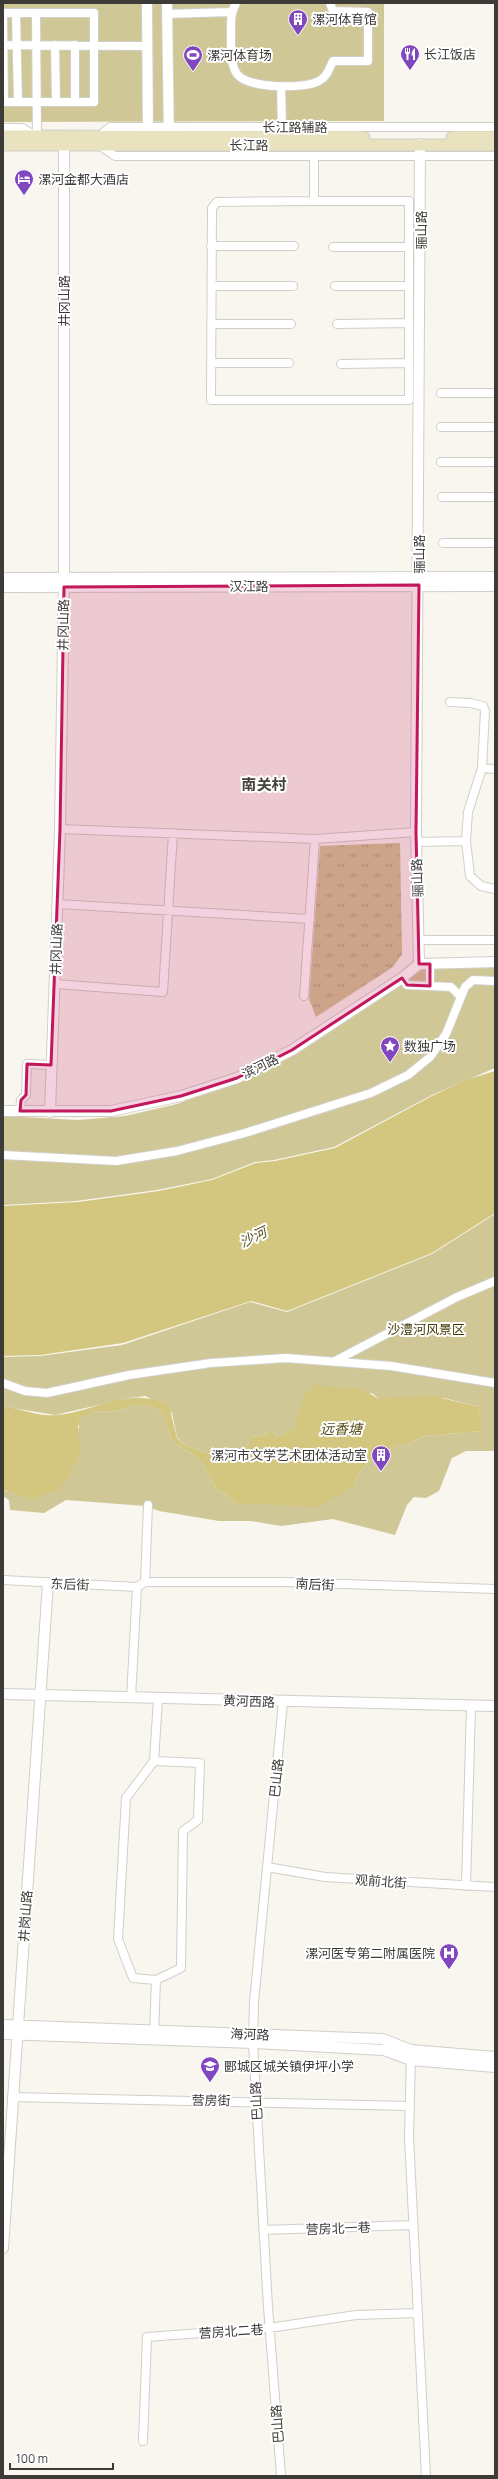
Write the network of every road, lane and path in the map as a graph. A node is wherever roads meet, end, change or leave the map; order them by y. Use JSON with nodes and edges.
{"nodes":[{"id":1,"x":147,"y":3,"type":"edge"},
{"id":2,"x":167,"y":3,"type":"edge"},
{"id":3,"x":236,"y":3,"type":"edge"},
{"id":4,"x":330,"y":3,"type":"edge"},
{"id":5,"x":231,"y":12,"type":"junction"},
{"id":6,"x":3,"y":13,"type":"edge"},
{"id":7,"x":16,"y":13,"type":"junction"},
{"id":8,"x":36,"y":13,"type":"junction"},
{"id":9,"x":167,"y":14,"type":"junction"},
{"id":10,"x":3,"y":27,"type":"edge"},
{"id":11,"x":3,"y":45,"type":"edge"},
{"id":12,"x":17,"y":45,"type":"junction"},
{"id":13,"x":36,"y":45,"type":"junction"},
{"id":14,"x":56,"y":45,"type":"junction"},
{"id":15,"x":75,"y":45,"type":"junction"},
{"id":16,"x":94,"y":45,"type":"junction"},
{"id":17,"x":147,"y":46,"type":"junction"},
{"id":18,"x":281,"y":86,"type":"junction"},
{"id":19,"x":4,"y":102,"type":"edge"},
{"id":20,"x":18,"y":102,"type":"junction"},
{"id":21,"x":37,"y":102,"type":"junction"},
{"id":22,"x":56,"y":102,"type":"junction"},
{"id":23,"x":75,"y":102,"type":"junction"},
{"id":24,"x":282,"y":127,"type":"junction"},
{"id":25,"x":495,"y":127,"type":"edge"},
{"id":26,"x":3,"y":128,"type":"edge"},
{"id":27,"x":148,"y":132,"type":"junction"},
{"id":28,"x":3,"y":136,"type":"edge"},
{"id":29,"x":169,"y":136,"type":"junction"},
{"id":30,"x":37,"y":137,"type":"junction"},
{"id":31,"x":495,"y":137,"type":"edge"},
{"id":32,"x":64,"y":141,"type":"junction"},
{"id":33,"x":98,"y":141,"type":"junction"},
{"id":34,"x":420,"y":144,"type":"junction"},
{"id":35,"x":3,"y":145,"type":"edge"},
{"id":36,"x":495,"y":145,"type":"edge"},
{"id":37,"x":314,"y":156,"type":"junction"},
{"id":38,"x":421,"y":156,"type":"junction"},
{"id":39,"x":495,"y":156,"type":"edge"},
{"id":40,"x":314,"y":201,"type":"junction"},
{"id":41,"x":211,"y":246,"type":"junction"},
{"id":42,"x":294,"y":246,"type":"dead end"},
{"id":43,"x":333,"y":247,"type":"dead end"},
{"id":44,"x":409,"y":247,"type":"junction"},
{"id":45,"x":212,"y":286,"type":"junction"},
{"id":46,"x":293,"y":286,"type":"dead end"},
{"id":47,"x":335,"y":286,"type":"dead end"},
{"id":48,"x":409,"y":286,"type":"junction"},
{"id":49,"x":409,"y":323,"type":"junction"},
{"id":50,"x":212,"y":324,"type":"junction"},
{"id":51,"x":290,"y":324,"type":"dead end"},
{"id":52,"x":337,"y":324,"type":"dead end"},
{"id":53,"x":212,"y":363,"type":"junction"},
{"id":54,"x":289,"y":363,"type":"dead end"},
{"id":55,"x":409,"y":363,"type":"junction"},
{"id":56,"x":341,"y":364,"type":"dead end"},
{"id":57,"x":441,"y":393,"type":"dead end"},
{"id":58,"x":495,"y":393,"type":"edge"},
{"id":59,"x":495,"y":427,"type":"edge"},
{"id":60,"x":441,"y":428,"type":"dead end"},
{"id":61,"x":441,"y":462,"type":"dead end"},
{"id":62,"x":495,"y":462,"type":"edge"},
{"id":63,"x":442,"y":497,"type":"dead end"},
{"id":64,"x":495,"y":497,"type":"edge"},
{"id":65,"x":443,"y":543,"type":"dead end"},
{"id":66,"x":495,"y":543,"type":"edge"},
{"id":67,"x":495,"y":577,"type":"edge"},
{"id":68,"x":3,"y":578,"type":"edge"},
{"id":69,"x":419,"y":581,"type":"junction"},
{"id":70,"x":64,"y":582,"type":"junction"},
{"id":71,"x":3,"y":586,"type":"edge"},
{"id":72,"x":495,"y":586,"type":"edge"},
{"id":73,"x":450,"y":702,"type":"dead end"},
{"id":74,"x":482,"y":768,"type":"junction"},
{"id":75,"x":495,"y":769,"type":"edge"},
{"id":76,"x":60,"y":829,"type":"junction"},
{"id":77,"x":173,"y":833,"type":"junction"},
{"id":78,"x":416,"y":837,"type":"junction"},
{"id":79,"x":315,"y":839,"type":"junction"},
{"id":80,"x":466,"y":841,"type":"junction"},
{"id":81,"x":495,"y":889,"type":"edge"},
{"id":82,"x":58,"y":904,"type":"junction"},
{"id":83,"x":169,"y":911,"type":"junction"},
{"id":84,"x":310,"y":919,"type":"junction"},
{"id":85,"x":419,"y":940,"type":"junction"},
{"id":86,"x":495,"y":940,"type":"edge"},
{"id":87,"x":495,"y":962,"type":"edge"},
{"id":88,"x":420,"y":964,"type":"junction"},
{"id":89,"x":430,"y":964,"type":"junction"},
{"id":90,"x":402,"y":978,"type":"junction"},
{"id":91,"x":473,"y":980,"type":"junction"},
{"id":92,"x":495,"y":981,"type":"edge"},
{"id":93,"x":55,"y":984,"type":"junction"},
{"id":94,"x":430,"y":986,"type":"junction"},
{"id":95,"x":451,"y":987,"type":"junction"},
{"id":96,"x":304,"y":996,"type":"dead end"},
{"id":97,"x":460,"y":996,"type":"junction"},
{"id":98,"x":52,"y":1065,"type":"junction"},
{"id":99,"x":3,"y":1110,"type":"edge"},
{"id":100,"x":20,"y":1111,"type":"junction"},
{"id":101,"x":50,"y":1112,"type":"junction"},
{"id":102,"x":3,"y":1156,"type":"edge"},
{"id":103,"x":495,"y":1281,"type":"edge"},
{"id":104,"x":334,"y":1361,"type":"junction"},
{"id":105,"x":3,"y":1383,"type":"edge"},
{"id":106,"x":495,"y":1383,"type":"edge"},
{"id":107,"x":148,"y":1505,"type":"dead end"},
{"id":108,"x":3,"y":1580,"type":"edge"},
{"id":109,"x":145,"y":1582,"type":"junction"},
{"id":110,"x":48,"y":1584,"type":"junction"},
{"id":111,"x":137,"y":1587,"type":"junction"},
{"id":112,"x":495,"y":1589,"type":"edge"},
{"id":113,"x":3,"y":1694,"type":"edge"},
{"id":114,"x":41,"y":1696,"type":"junction"},
{"id":115,"x":131,"y":1698,"type":"junction"},
{"id":116,"x":158,"y":1699,"type":"junction"},
{"id":117,"x":283,"y":1702,"type":"junction"},
{"id":118,"x":471,"y":1706,"type":"junction"},
{"id":119,"x":495,"y":1706,"type":"edge"},
{"id":120,"x":154,"y":1761,"type":"junction"},
{"id":121,"x":267,"y":1867,"type":"junction"},
{"id":122,"x":466,"y":1886,"type":"junction"},
{"id":123,"x":495,"y":1886,"type":"edge"},
{"id":124,"x":156,"y":1980,"type":"junction"},
{"id":125,"x":3,"y":2025,"type":"edge"},
{"id":126,"x":16,"y":2031,"type":"junction"},
{"id":127,"x":3,"y":2034,"type":"edge"},
{"id":128,"x":154,"y":2035,"type":"junction"},
{"id":129,"x":253,"y":2038,"type":"junction"},
{"id":130,"x":411,"y":2055,"type":"junction"},
{"id":131,"x":495,"y":2057,"type":"edge"},
{"id":132,"x":495,"y":2067,"type":"edge"},
{"id":133,"x":12,"y":2097,"type":"junction"},
{"id":134,"x":256,"y":2101,"type":"junction"},
{"id":135,"x":410,"y":2106,"type":"junction"},
{"id":136,"x":413,"y":2225,"type":"junction"},
{"id":137,"x":263,"y":2230,"type":"junction"},
{"id":138,"x":3,"y":2248,"type":"edge"},
{"id":139,"x":417,"y":2313,"type":"junction"},
{"id":140,"x":269,"y":2328,"type":"junction"},
{"id":141,"x":143,"y":2441,"type":"dead end"},
{"id":142,"x":280,"y":2476,"type":"edge"},
{"id":143,"x":426,"y":2476,"type":"edge"}],
"edges":[{"from":1,"to":17,"type":"street"},
{"from":2,"to":9,"type":"street"},
{"from":3,"to":5,"type":"street"},
{"from":4,"to":18,"type":"street"},
{"from":5,"to":9,"type":"street"},
{"from":5,"to":18,"type":"street"},
{"from":6,"to":7,"type":"street"},
{"from":6,"to":10,"type":"street"},
{"from":7,"to":8,"type":"street"},
{"from":7,"to":12,"type":"street"},
{"from":8,"to":13,"type":"street"},
{"from":8,"to":16,"type":"street"},
{"from":9,"to":29,"type":"street"},
{"from":10,"to":11,"type":"street"},
{"from":11,"to":12,"type":"street"},
{"from":11,"to":19,"type":"street"},
{"from":12,"to":13,"type":"street"},
{"from":12,"to":20,"type":"street"},
{"from":13,"to":14,"type":"street"},
{"from":13,"to":21,"type":"street"},
{"from":14,"to":15,"type":"street"},
{"from":14,"to":22,"type":"street"},
{"from":15,"to":16,"type":"street"},
{"from":15,"to":23,"type":"street"},
{"from":16,"to":17,"type":"street"},
{"from":16,"to":23,"type":"street"},
{"from":17,"to":27,"type":"street"},
{"from":18,"to":24,"type":"street"},
{"from":19,"to":20,"type":"street"},
{"from":20,"to":21,"type":"street"},
{"from":21,"to":22,"type":"street"},
{"from":21,"to":30,"type":"street"},
{"from":22,"to":23,"type":"street"},
{"from":24,"to":25,"type":"street","name":"长江路辅路"},
{"from":24,"to":29,"type":"street","name":"长江路辅路"},
{"from":26,"to":30,"type":"street"},
{"from":27,"to":29,"type":"main road","name":"长江路"},
{"from":27,"to":33,"type":"main road","name":"长江路"},
{"from":28,"to":30,"type":"main road","name":"长江路"},
{"from":29,"to":31,"type":"main road","name":"长江路"},
{"from":29,"to":33,"type":"main road","name":"长江路"},
{"from":29,"to":34,"type":"main road","name":"长江路"},
{"from":30,"to":32,"type":"main road","name":"长江路"},
{"from":32,"to":33,"type":"main road","name":"长江路"},
{"from":32,"to":35,"type":"main road","name":"长江路"},
{"from":32,"to":70,"type":"street","name":"井冈山路"},
{"from":33,"to":37,"type":"street"},
{"from":34,"to":36,"type":"main road","name":"长江路"},
{"from":34,"to":38,"type":"street","name":"骊山路"},
{"from":37,"to":38,"type":"street"},
{"from":37,"to":40,"type":"street"},
{"from":38,"to":39,"type":"street"},
{"from":38,"to":69,"type":"street","name":"骊山路"},
{"from":40,"to":41,"type":"street"},
{"from":40,"to":44,"type":"street"},
{"from":41,"to":42,"type":"street"},
{"from":41,"to":45,"type":"street"},
{"from":43,"to":44,"type":"street"},
{"from":44,"to":48,"type":"street"},
{"from":45,"to":46,"type":"street"},
{"from":45,"to":50,"type":"street"},
{"from":47,"to":48,"type":"street"},
{"from":48,"to":49,"type":"street"},
{"from":49,"to":52,"type":"street"},
{"from":49,"to":55,"type":"street"},
{"from":50,"to":51,"type":"street"},
{"from":50,"to":53,"type":"street"},
{"from":53,"to":54,"type":"street"},
{"from":53,"to":55,"type":"street"},
{"from":55,"to":56,"type":"street"},
{"from":57,"to":58,"type":"street"},
{"from":59,"to":60,"type":"street"},
{"from":61,"to":62,"type":"street"},
{"from":63,"to":64,"type":"street"},
{"from":65,"to":66,"type":"street"},
{"from":67,"to":69,"type":"street","name":"汉江路"},
{"from":68,"to":70,"type":"street","name":"汉江路"},
{"from":69,"to":70,"type":"street","name":"汉江路"},
{"from":69,"to":72,"type":"street","name":"汉江路"},
{"from":69,"to":78,"type":"street","name":"骊山路"},
{"from":70,"to":71,"type":"street","name":"汉江路"},
{"from":70,"to":76,"type":"street","name":"井冈山路"},
{"from":73,"to":74,"type":"street"},
{"from":74,"to":75,"type":"street"},
{"from":74,"to":80,"type":"street"},
{"from":76,"to":77,"type":"street"},
{"from":76,"to":82,"type":"street","name":"井冈山路"},
{"from":77,"to":79,"type":"street"},
{"from":77,"to":83,"type":"street"},
{"from":78,"to":79,"type":"street"},
{"from":78,"to":80,"type":"street"},
{"from":78,"to":85,"type":"street","name":"骊山路"},
{"from":79,"to":84,"type":"street"},
{"from":80,"to":81,"type":"street"},
{"from":82,"to":83,"type":"street"},
{"from":82,"to":93,"type":"street","name":"井冈山路"},
{"from":83,"to":84,"type":"street"},
{"from":83,"to":93,"type":"street"},
{"from":84,"to":96,"type":"street"},
{"from":85,"to":86,"type":"street"},
{"from":85,"to":88,"type":"street","name":"骊山路"},
{"from":87,"to":89,"type":"street"},
{"from":88,"to":89,"type":"street"},
{"from":88,"to":90,"type":"street","name":"滨河路"},
{"from":89,"to":94,"type":"street"},
{"from":90,"to":94,"type":"street"},
{"from":90,"to":101,"type":"street","name":"滨河路"},
{"from":91,"to":92,"type":"street"},
{"from":91,"to":95,"type":"street"},
{"from":91,"to":97,"type":"street"},
{"from":93,"to":98,"type":"street","name":"井冈山路"},
{"from":94,"to":95,"type":"street"},
{"from":95,"to":97,"type":"street"},
{"from":97,"to":102,"type":"street"},
{"from":98,"to":100,"type":"street"},
{"from":98,"to":101,"type":"street","name":"井冈山路"},
{"from":99,"to":100,"type":"street","name":"滨河路"},
{"from":100,"to":101,"type":"street","name":"滨河路"},
{"from":103,"to":104,"type":"street"},
{"from":104,"to":105,"type":"street"},
{"from":104,"to":106,"type":"street"},
{"from":107,"to":109,"type":"street"},
{"from":108,"to":110,"type":"street","name":"东后街"},
{"from":109,"to":111,"type":"street"},
{"from":109,"to":112,"type":"street","name":"南后街"},
{"from":110,"to":111,"type":"street","name":"东后街"},
{"from":110,"to":114,"type":"street","name":"井岗山路"},
{"from":111,"to":115,"type":"street"},
{"from":113,"to":114,"type":"street","name":"黄河西路"},
{"from":114,"to":115,"type":"street","name":"黄河西路"},
{"from":114,"to":126,"type":"street","name":"井岗山路"},
{"from":115,"to":116,"type":"street","name":"黄河西路"},
{"from":116,"to":117,"type":"street","name":"黄河西路"},
{"from":116,"to":120,"type":"street"},
{"from":117,"to":118,"type":"street","name":"黄河西路"},
{"from":117,"to":121,"type":"street","name":"巴山路"},
{"from":118,"to":119,"type":"street","name":"黄河西路"},
{"from":118,"to":122,"type":"street"},
{"from":120,"to":124,"type":"street"},
{"from":120,"to":124,"type":"street"},
{"from":121,"to":122,"type":"street","name":"观前北街"},
{"from":121,"to":129,"type":"street","name":"巴山路"},
{"from":122,"to":123,"type":"street","name":"观前北街"},
{"from":124,"to":128,"type":"street"},
{"from":125,"to":126,"type":"street","name":"海河路"},
{"from":126,"to":127,"type":"street","name":"海河路"},
{"from":126,"to":128,"type":"street","name":"海河路"},
{"from":126,"to":133,"type":"street","name":"井岗山路"},
{"from":128,"to":129,"type":"street","name":"海河路"},
{"from":129,"to":130,"type":"street","name":"海河路"},
{"from":129,"to":134,"type":"street","name":"巴山路"},
{"from":130,"to":131,"type":"street","name":"海河路"},
{"from":130,"to":132,"type":"street","name":"海河路"},
{"from":130,"to":135,"type":"street"},
{"from":133,"to":134,"type":"street","name":"营房街"},
{"from":133,"to":138,"type":"street","name":"井岗山路"},
{"from":134,"to":135,"type":"street","name":"营房街"},
{"from":134,"to":137,"type":"street","name":"巴山路"},
{"from":135,"to":136,"type":"street"},
{"from":136,"to":137,"type":"street","name":"营房北一巷"},
{"from":136,"to":139,"type":"street"},
{"from":137,"to":140,"type":"street","name":"巴山路"},
{"from":139,"to":140,"type":"street","name":"营房北二巷"},
{"from":139,"to":143,"type":"street"},
{"from":140,"to":141,"type":"street","name":"营房北二巷"},
{"from":140,"to":142,"type":"street","name":"巴山路"}]}
